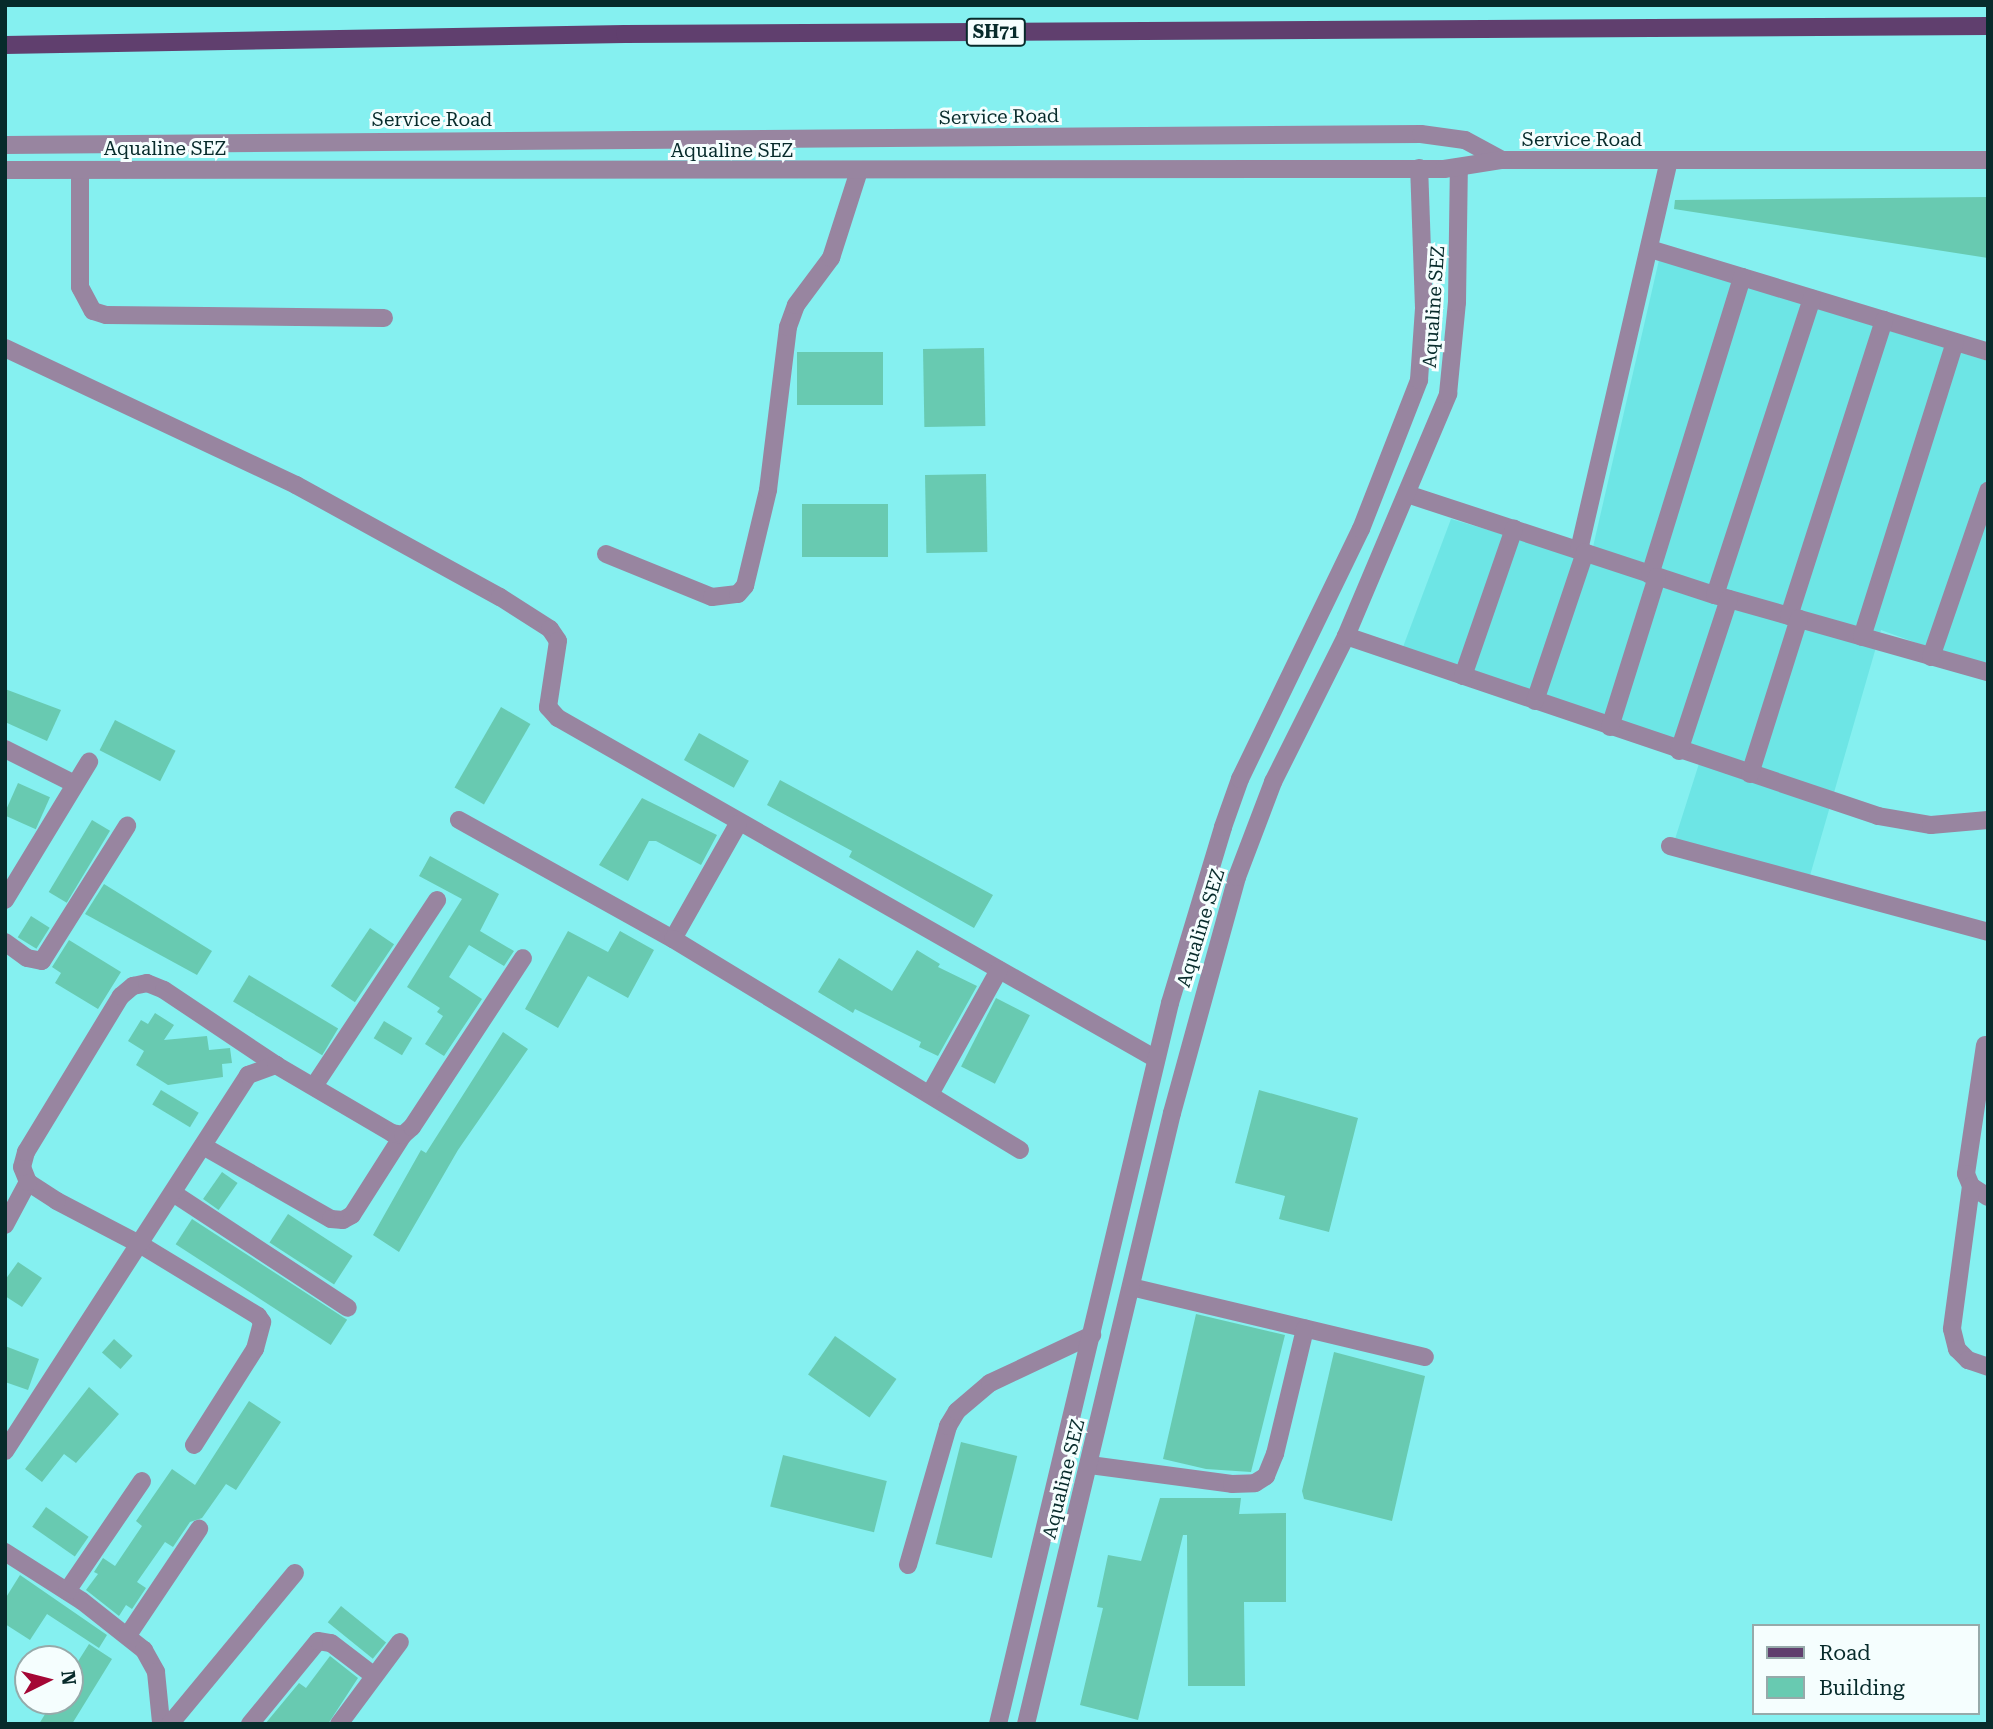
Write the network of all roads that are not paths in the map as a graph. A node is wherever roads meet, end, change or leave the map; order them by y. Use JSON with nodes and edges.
{"nodes":[{"id":1,"x":1988,"y":26,"type":"edge"},
{"id":2,"x":5,"y":46,"type":"edge"},
{"id":3,"x":5,"y":145,"type":"edge"},
{"id":4,"x":1502,"y":160,"type":"junction"},
{"id":5,"x":1988,"y":160,"type":"edge"},
{"id":6,"x":1669,"y":161,"type":"junction"},
{"id":7,"x":1459,"y":167,"type":"junction"},
{"id":8,"x":1419,"y":168,"type":"junction"},
{"id":9,"x":5,"y":170,"type":"edge"},
{"id":10,"x":80,"y":170,"type":"junction"},
{"id":11,"x":859,"y":171,"type":"junction"},
{"id":12,"x":1650,"y":249,"type":"junction"},
{"id":13,"x":1742,"y":276,"type":"junction"},
{"id":14,"x":1812,"y":298,"type":"junction"},
{"id":15,"x":384,"y":318,"type":"dead end"},
{"id":16,"x":1884,"y":320,"type":"junction"},
{"id":17,"x":1955,"y":342,"type":"junction"},
{"id":18,"x":5,"y":348,"type":"edge"},
{"id":19,"x":1988,"y":352,"type":"edge"},
{"id":20,"x":1988,"y":491,"type":"edge"},
{"id":21,"x":1407,"y":494,"type":"junction"},
{"id":22,"x":1514,"y":529,"type":"junction"},
{"id":23,"x":1582,"y":551,"type":"junction"},
{"id":24,"x":606,"y":554,"type":"dead end"},
{"id":25,"x":1654,"y":576,"type":"junction"},
{"id":26,"x":1722,"y":597,"type":"junction"},
{"id":27,"x":1794,"y":617,"type":"junction"},
{"id":28,"x":1346,"y":636,"type":"junction"},
{"id":29,"x":1862,"y":637,"type":"junction"},
{"id":30,"x":1931,"y":657,"type":"junction"},
{"id":31,"x":1988,"y":672,"type":"edge"},
{"id":32,"x":1463,"y":676,"type":"junction"},
{"id":33,"x":1535,"y":701,"type":"junction"},
{"id":34,"x":1610,"y":727,"type":"junction"},
{"id":35,"x":5,"y":749,"type":"edge"},
{"id":36,"x":1679,"y":751,"type":"junction"},
{"id":37,"x":89,"y":762,"type":"dead end"},
{"id":38,"x":1750,"y":774,"type":"junction"},
{"id":39,"x":75,"y":784,"type":"junction"},
{"id":40,"x":459,"y":820,"type":"dead end"},
{"id":41,"x":1988,"y":820,"type":"edge"},
{"id":42,"x":737,"y":824,"type":"junction"},
{"id":43,"x":127,"y":826,"type":"dead end"},
{"id":44,"x":1670,"y":846,"type":"dead end"},
{"id":45,"x":5,"y":900,"type":"edge"},
{"id":46,"x":438,"y":900,"type":"dead end"},
{"id":47,"x":1988,"y":932,"type":"edge"},
{"id":48,"x":673,"y":939,"type":"junction"},
{"id":49,"x":5,"y":942,"type":"edge"},
{"id":50,"x":523,"y":958,"type":"dead end"},
{"id":51,"x":999,"y":970,"type":"junction"},
{"id":52,"x":1985,"y":1045,"type":"dead end"},
{"id":53,"x":1156,"y":1059,"type":"junction"},
{"id":54,"x":276,"y":1065,"type":"junction"},
{"id":55,"x":314,"y":1086,"type":"junction"},
{"id":56,"x":930,"y":1094,"type":"junction"},
{"id":57,"x":403,"y":1135,"type":"junction"},
{"id":58,"x":203,"y":1146,"type":"junction"},
{"id":59,"x":1020,"y":1150,"type":"dead end"},
{"id":60,"x":28,"y":1182,"type":"junction"},
{"id":61,"x":1970,"y":1186,"type":"junction"},
{"id":62,"x":173,"y":1193,"type":"junction"},
{"id":63,"x":1988,"y":1197,"type":"edge"},
{"id":64,"x":5,"y":1225,"type":"edge"},
{"id":65,"x":141,"y":1245,"type":"junction"},
{"id":66,"x":1131,"y":1287,"type":"junction"},
{"id":67,"x":348,"y":1308,"type":"dead end"},
{"id":68,"x":1305,"y":1329,"type":"junction"},
{"id":69,"x":1091,"y":1335,"type":"junction"},
{"id":70,"x":1424,"y":1357,"type":"dead end"},
{"id":71,"x":1988,"y":1367,"type":"edge"},
{"id":72,"x":194,"y":1445,"type":"dead end"},
{"id":73,"x":5,"y":1451,"type":"edge"},
{"id":74,"x":1090,"y":1465,"type":"junction"},
{"id":75,"x":142,"y":1481,"type":"dead end"},
{"id":76,"x":199,"y":1529,"type":"dead end"},
{"id":77,"x":5,"y":1552,"type":"edge"},
{"id":78,"x":908,"y":1564,"type":"dead end"},
{"id":79,"x":295,"y":1573,"type":"dead end"},
{"id":80,"x":67,"y":1591,"type":"junction"},
{"id":81,"x":128,"y":1634,"type":"junction"},
{"id":82,"x":400,"y":1642,"type":"dead end"},
{"id":83,"x":373,"y":1675,"type":"junction"},
{"id":84,"x":163,"y":1723,"type":"edge"},
{"id":85,"x":250,"y":1724,"type":"edge"},
{"id":86,"x":339,"y":1724,"type":"edge"},
{"id":87,"x":999,"y":1724,"type":"edge"},
{"id":88,"x":1026,"y":1724,"type":"edge"}],
"edges":[{"from":1,"to":2,"type":"main road","number":"SH71"},
{"from":3,"to":4,"type":"street","name":"Service Road"},
{"from":4,"to":6,"type":"street","name":"Service Road"},
{"from":4,"to":7,"type":"street","name":"Aqualine SEZ"},
{"from":5,"to":6,"type":"street","name":"Service Road"},
{"from":6,"to":12,"type":"street"},
{"from":7,"to":8,"type":"street","name":"Aqualine SEZ"},
{"from":7,"to":21,"type":"street","name":"Aqualine SEZ"},
{"from":8,"to":11,"type":"street","name":"Aqualine SEZ"},
{"from":8,"to":53,"type":"street"},
{"from":9,"to":10,"type":"street","name":"Aqualine SEZ"},
{"from":10,"to":11,"type":"street","name":"Aqualine SEZ"},
{"from":10,"to":15,"type":"street"},
{"from":11,"to":24,"type":"street"},
{"from":12,"to":13,"type":"street"},
{"from":12,"to":23,"type":"street"},
{"from":13,"to":14,"type":"street"},
{"from":13,"to":25,"type":"street"},
{"from":14,"to":16,"type":"street"},
{"from":14,"to":26,"type":"street"},
{"from":16,"to":17,"type":"street"},
{"from":16,"to":27,"type":"street"},
{"from":17,"to":19,"type":"street"},
{"from":17,"to":29,"type":"street"},
{"from":18,"to":42,"type":"street"},
{"from":20,"to":30,"type":"street"},
{"from":21,"to":22,"type":"street"},
{"from":21,"to":28,"type":"street","name":"Aqualine SEZ"},
{"from":22,"to":23,"type":"street"},
{"from":22,"to":32,"type":"street"},
{"from":23,"to":25,"type":"street"},
{"from":23,"to":33,"type":"street"},
{"from":25,"to":26,"type":"street"},
{"from":25,"to":34,"type":"street"},
{"from":26,"to":27,"type":"street"},
{"from":26,"to":36,"type":"street"},
{"from":27,"to":29,"type":"street"},
{"from":27,"to":38,"type":"street"},
{"from":28,"to":32,"type":"street"},
{"from":28,"to":66,"type":"street","name":"Aqualine SEZ"},
{"from":29,"to":30,"type":"street"},
{"from":30,"to":31,"type":"street"},
{"from":32,"to":33,"type":"street"},
{"from":33,"to":34,"type":"street"},
{"from":34,"to":36,"type":"street"},
{"from":35,"to":39,"type":"street"},
{"from":36,"to":38,"type":"street"},
{"from":37,"to":39,"type":"street"},
{"from":38,"to":41,"type":"street"},
{"from":39,"to":45,"type":"street"},
{"from":40,"to":48,"type":"street"},
{"from":42,"to":48,"type":"street"},
{"from":42,"to":51,"type":"street"},
{"from":43,"to":49,"type":"street"},
{"from":44,"to":47,"type":"street"},
{"from":46,"to":55,"type":"street"},
{"from":48,"to":56,"type":"street"},
{"from":50,"to":57,"type":"street"},
{"from":51,"to":53,"type":"street"},
{"from":51,"to":56,"type":"street"},
{"from":52,"to":61,"type":"street"},
{"from":53,"to":69,"type":"street"},
{"from":54,"to":55,"type":"street"},
{"from":54,"to":58,"type":"street"},
{"from":54,"to":60,"type":"street"},
{"from":55,"to":57,"type":"street"},
{"from":56,"to":59,"type":"street"},
{"from":57,"to":58,"type":"street"},
{"from":58,"to":62,"type":"street"},
{"from":60,"to":64,"type":"street"},
{"from":60,"to":65,"type":"street"},
{"from":61,"to":63,"type":"street"},
{"from":61,"to":71,"type":"street"},
{"from":62,"to":65,"type":"street"},
{"from":62,"to":67,"type":"street"},
{"from":65,"to":72,"type":"street"},
{"from":65,"to":73,"type":"street"},
{"from":66,"to":68,"type":"street"},
{"from":66,"to":74,"type":"street","name":"Aqualine SEZ"},
{"from":68,"to":70,"type":"street"},
{"from":68,"to":74,"type":"street"},
{"from":69,"to":78,"type":"street"},
{"from":69,"to":87,"type":"street"},
{"from":74,"to":88,"type":"street","name":"Aqualine SEZ"},
{"from":75,"to":80,"type":"street"},
{"from":76,"to":81,"type":"street"},
{"from":77,"to":80,"type":"street"},
{"from":79,"to":84,"type":"street"},
{"from":80,"to":81,"type":"street"},
{"from":81,"to":84,"type":"street"},
{"from":82,"to":83,"type":"street"},
{"from":83,"to":85,"type":"street"},
{"from":83,"to":86,"type":"street"}]}
